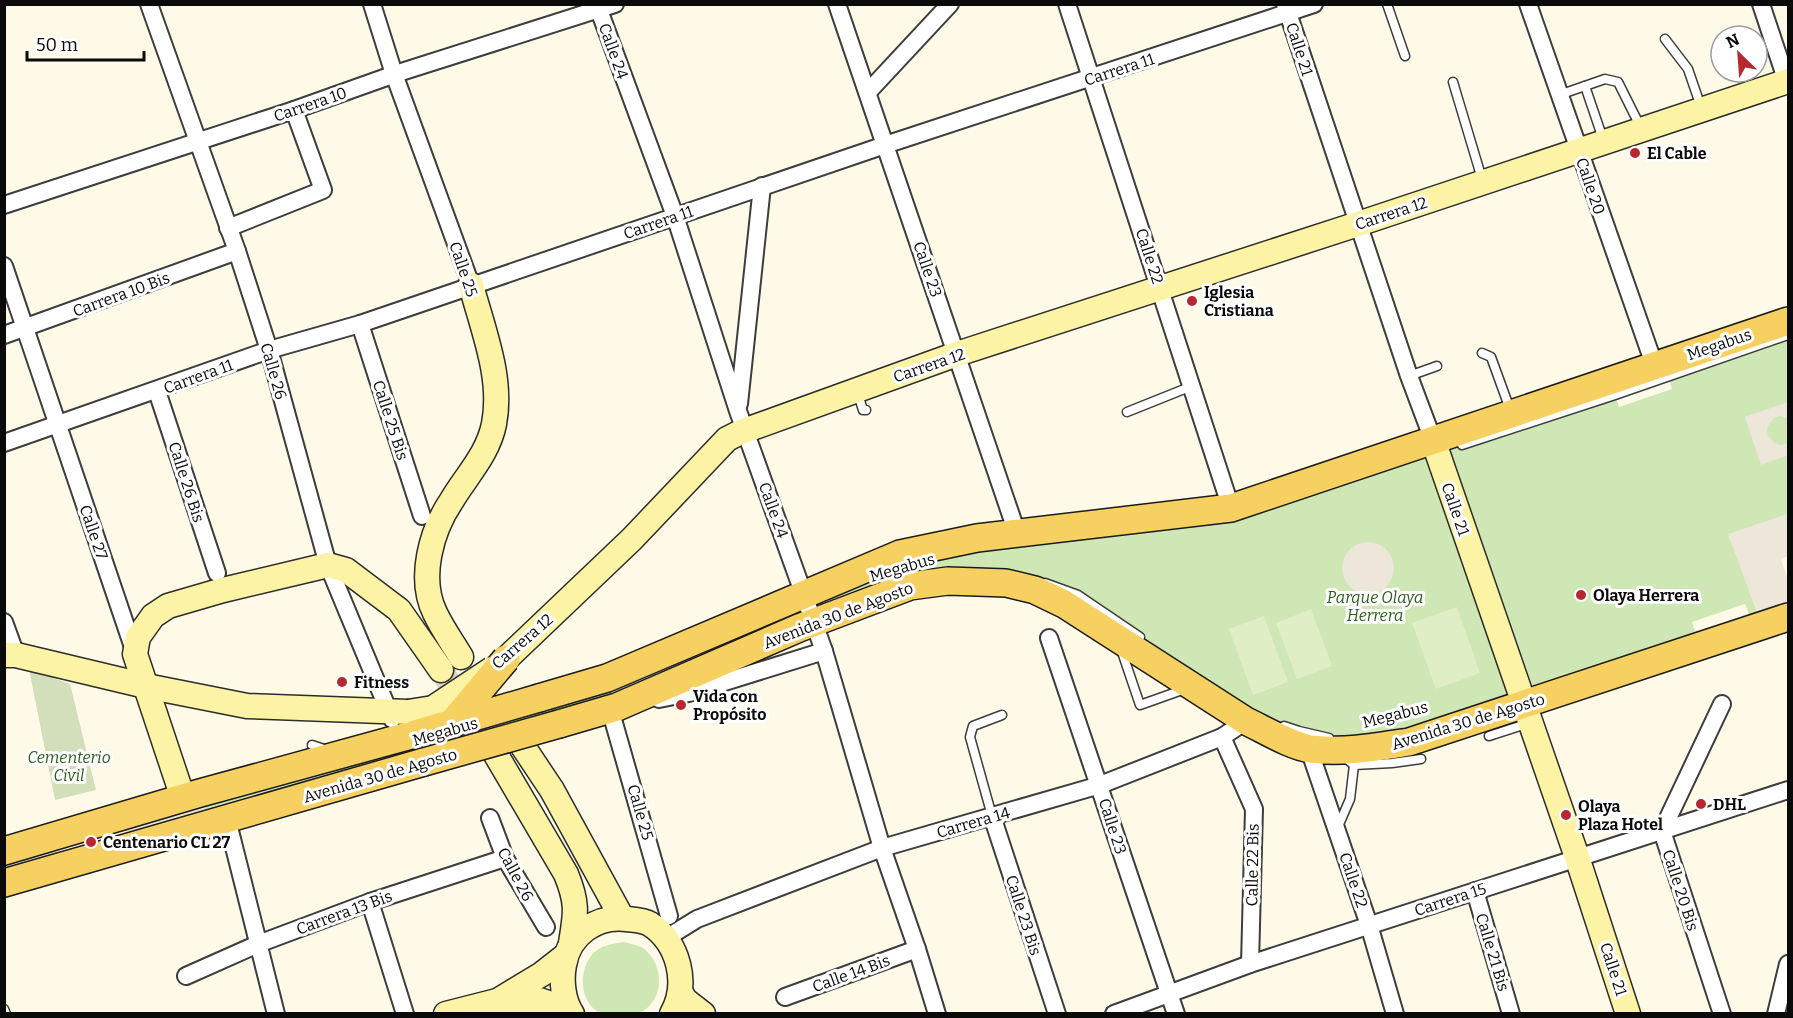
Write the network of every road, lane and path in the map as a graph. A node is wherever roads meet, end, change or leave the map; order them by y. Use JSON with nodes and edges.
{"nodes":[{"id":1,"x":149,"y":4,"type":"edge"},
{"id":2,"x":372,"y":4,"type":"edge"},
{"id":3,"x":615,"y":4,"type":"edge"},
{"id":4,"x":837,"y":4,"type":"edge"},
{"id":5,"x":950,"y":4,"type":"edge"},
{"id":6,"x":1067,"y":4,"type":"edge"},
{"id":7,"x":1314,"y":4,"type":"edge"},
{"id":8,"x":1387,"y":4,"type":"edge"},
{"id":9,"x":1528,"y":4,"type":"edge"},
{"id":10,"x":1761,"y":4,"type":"edge"},
{"id":11,"x":1287,"y":9,"type":"edge"},
{"id":12,"x":599,"y":10,"type":"junction"},
{"id":13,"x":1665,"y":39,"type":"dead end"},
{"id":14,"x":1405,"y":56,"type":"dead end"},
{"id":15,"x":394,"y":74,"type":"junction"},
{"id":16,"x":1092,"y":78,"type":"junction"},
{"id":17,"x":1453,"y":82,"type":"dead end"},
{"id":18,"x":1788,"y":82,"type":"edge"},
{"id":19,"x":1585,"y":86,"type":"junction"},
{"id":20,"x":868,"y":92,"type":"junction"},
{"id":21,"x":1559,"y":95,"type":"junction"},
{"id":22,"x":294,"y":110,"type":"junction"},
{"id":23,"x":1702,"y":110,"type":"junction"},
{"id":24,"x":1642,"y":130,"type":"junction"},
{"id":25,"x":196,"y":141,"type":"junction"},
{"id":26,"x":1604,"y":142,"type":"junction"},
{"id":27,"x":885,"y":145,"type":"junction"},
{"id":28,"x":1578,"y":150,"type":"junction"},
{"id":29,"x":1483,"y":183,"type":"junction"},
{"id":30,"x":762,"y":186,"type":"junction"},
{"id":31,"x":4,"y":205,"type":"edge"},
{"id":32,"x":675,"y":216,"type":"junction"},
{"id":33,"x":1359,"y":224,"type":"junction"},
{"id":34,"x":228,"y":228,"type":"junction"},
{"id":35,"x":237,"y":251,"type":"junction"},
{"id":36,"x":4,"y":266,"type":"edge"},
{"id":37,"x":471,"y":285,"type":"junction"},
{"id":38,"x":1161,"y":289,"type":"junction"},
{"id":39,"x":1788,"y":321,"type":"edge"},
{"id":40,"x":360,"y":324,"type":"junction"},
{"id":41,"x":26,"y":328,"type":"junction"},
{"id":42,"x":4,"y":335,"type":"edge"},
{"id":43,"x":1788,"y":335,"type":"edge"},
{"id":44,"x":269,"y":350,"type":"junction"},
{"id":45,"x":1482,"y":353,"type":"dead end"},
{"id":46,"x":957,"y":354,"type":"junction"},
{"id":47,"x":1437,"y":366,"type":"dead end"},
{"id":48,"x":1655,"y":367,"type":"junction"},
{"id":49,"x":1409,"y":376,"type":"junction"},
{"id":50,"x":1192,"y":386,"type":"junction"},
{"id":51,"x":157,"y":391,"type":"junction"},
{"id":52,"x":1127,"y":412,"type":"dead end"},
{"id":53,"x":1511,"y":413,"type":"junction"},
{"id":54,"x":742,"y":421,"type":"junction"},
{"id":55,"x":58,"y":424,"type":"junction"},
{"id":56,"x":4,"y":443,"type":"edge"},
{"id":57,"x":1432,"y":450,"type":"junction"},
{"id":58,"x":1232,"y":508,"type":"junction"},
{"id":59,"x":429,"y":522,"type":"junction"},
{"id":60,"x":1017,"y":533,"type":"junction"},
{"id":61,"x":968,"y":550,"type":"dead end"},
{"id":62,"x":328,"y":565,"type":"junction"},
{"id":63,"x":217,"y":573,"type":"dead end"},
{"id":64,"x":1000,"y":573,"type":"dead end"},
{"id":65,"x":1011,"y":574,"type":"dead end"},
{"id":66,"x":917,"y":576,"type":"dead end"},
{"id":67,"x":1034,"y":580,"type":"dead end"},
{"id":68,"x":810,"y":608,"type":"junction"},
{"id":69,"x":1788,"y":617,"type":"edge"},
{"id":70,"x":4,"y":622,"type":"edge"},
{"id":71,"x":1117,"y":637,"type":"junction"},
{"id":72,"x":1049,"y":638,"type":"dead end"},
{"id":73,"x":1147,"y":642,"type":"dead end"},
{"id":74,"x":824,"y":651,"type":"junction"},
{"id":75,"x":135,"y":654,"type":"junction"},
{"id":76,"x":10,"y":655,"type":"edge"},
{"id":77,"x":506,"y":659,"type":"junction"},
{"id":78,"x":667,"y":675,"type":"dead end"},
{"id":79,"x":146,"y":687,"type":"junction"},
{"id":80,"x":1191,"y":687,"type":"junction"},
{"id":81,"x":1522,"y":701,"type":"junction"},
{"id":82,"x":1722,"y":704,"type":"dead end"},
{"id":83,"x":614,"y":708,"type":"junction"},
{"id":84,"x":1002,"y":716,"type":"dead end"},
{"id":85,"x":1246,"y":721,"type":"junction"},
{"id":86,"x":1276,"y":723,"type":"dead end"},
{"id":87,"x":403,"y":724,"type":"junction"},
{"id":88,"x":454,"y":733,"type":"junction"},
{"id":89,"x":1490,"y":736,"type":"dead end"},
{"id":90,"x":1222,"y":737,"type":"junction"},
{"id":91,"x":312,"y":745,"type":"dead end"},
{"id":92,"x":522,"y":745,"type":"tunnel mouth"},
{"id":93,"x":1309,"y":749,"type":"junction"},
{"id":94,"x":1341,"y":751,"type":"junction"},
{"id":95,"x":495,"y":753,"type":"tunnel mouth"},
{"id":96,"x":339,"y":754,"type":"junction"},
{"id":97,"x":1100,"y":785,"type":"junction"},
{"id":98,"x":1788,"y":790,"type":"edge"},
{"id":99,"x":183,"y":798,"type":"junction"},
{"id":100,"x":992,"y":816,"type":"junction"},
{"id":101,"x":490,"y":818,"type":"dead end"},
{"id":102,"x":227,"y":819,"type":"junction"},
{"id":103,"x":1337,"y":829,"type":"junction"},
{"id":104,"x":1662,"y":831,"type":"junction"},
{"id":105,"x":882,"y":848,"type":"junction"},
{"id":106,"x":4,"y":851,"type":"edge"},
{"id":107,"x":1577,"y":857,"type":"junction"},
{"id":108,"x":4,"y":858,"type":"edge"},
{"id":109,"x":505,"y":858,"type":"junction"},
{"id":110,"x":4,"y":874,"type":"edge"},
{"id":111,"x":4,"y":883,"type":"edge"},
{"id":112,"x":1475,"y":891,"type":"junction"},
{"id":113,"x":370,"y":902,"type":"junction"},
{"id":114,"x":622,"y":918,"type":"junction"},
{"id":115,"x":659,"y":919,"type":"junction"},
{"id":116,"x":697,"y":919,"type":"junction"},
{"id":117,"x":1370,"y":925,"type":"junction"},
{"id":118,"x":546,"y":927,"type":"dead end"},
{"id":119,"x":667,"y":942,"type":"junction"},
{"id":120,"x":258,"y":944,"type":"junction"},
{"id":121,"x":917,"y":949,"type":"junction"},
{"id":122,"x":568,"y":950,"type":"junction"},
{"id":123,"x":1250,"y":964,"type":"junction"},
{"id":124,"x":1788,"y":964,"type":"edge"},
{"id":125,"x":186,"y":976,"type":"dead end"},
{"id":126,"x":1169,"y":993,"type":"junction"},
{"id":127,"x":785,"y":997,"type":"dead end"},
{"id":128,"x":497,"y":1001,"type":"junction"},
{"id":129,"x":676,"y":1003,"type":"edge"},
{"id":130,"x":1788,"y":1011,"type":"edge"},
{"id":131,"x":571,"y":1012,"type":"edge"},
{"id":132,"x":276,"y":1014,"type":"edge"},
{"id":133,"x":405,"y":1014,"type":"edge"},
{"id":134,"x":446,"y":1014,"type":"edge"},
{"id":135,"x":703,"y":1014,"type":"edge"},
{"id":136,"x":937,"y":1014,"type":"edge"},
{"id":137,"x":1057,"y":1014,"type":"edge"},
{"id":138,"x":1114,"y":1014,"type":"edge"},
{"id":139,"x":1176,"y":1014,"type":"edge"},
{"id":140,"x":1395,"y":1014,"type":"edge"},
{"id":141,"x":1511,"y":1014,"type":"edge"},
{"id":142,"x":1628,"y":1014,"type":"edge"},
{"id":143,"x":1722,"y":1014,"type":"edge"},
{"id":144,"x":1778,"y":1014,"type":"edge"}],
"edges":[{"from":1,"to":25,"type":"street","name":"Calle 26"},
{"from":2,"to":15,"type":"street","name":"Calle 25"},
{"from":3,"to":12,"type":"street","name":"Carrera 10"},
{"from":4,"to":20,"type":"street","name":"Calle 23"},
{"from":5,"to":20,"type":"street"},
{"from":6,"to":16,"type":"street","name":"Calle 22"},
{"from":7,"to":11,"type":"street","name":"Carrera 11"},
{"from":8,"to":14,"type":"lane"},
{"from":9,"to":21,"type":"street","name":"Calle 20"},
{"from":10,"to":18,"type":"street"},
{"from":11,"to":16,"type":"street","name":"Carrera 11"},
{"from":11,"to":33,"type":"street","name":"Calle 21"},
{"from":12,"to":15,"type":"street","name":"Carrera 10"},
{"from":12,"to":32,"type":"street","name":"Calle 24"},
{"from":13,"to":23,"type":"lane"},
{"from":15,"to":22,"type":"street","name":"Carrera 10"},
{"from":15,"to":37,"type":"street","name":"Calle 25"},
{"from":16,"to":27,"type":"street","name":"Carrera 11"},
{"from":16,"to":38,"type":"street","name":"Calle 22"},
{"from":17,"to":29,"type":"lane"},
{"from":18,"to":23,"type":"street","name":"Carrera 12"},
{"from":19,"to":21,"type":"lane"},
{"from":19,"to":24,"type":"lane"},
{"from":19,"to":26,"type":"lane"},
{"from":20,"to":27,"type":"street","name":"Calle 23"},
{"from":21,"to":28,"type":"street","name":"Calle 20"},
{"from":22,"to":25,"type":"street","name":"Carrera 10"},
{"from":22,"to":34,"type":"street"},
{"from":23,"to":24,"type":"street","name":"Carrera 12"},
{"from":24,"to":26,"type":"street","name":"Carrera 12"},
{"from":25,"to":31,"type":"street","name":"Carrera 10"},
{"from":25,"to":34,"type":"street","name":"Calle 26"},
{"from":26,"to":28,"type":"street","name":"Carrera 12"},
{"from":27,"to":30,"type":"street","name":"Carrera 11"},
{"from":27,"to":46,"type":"street","name":"Calle 23"},
{"from":28,"to":29,"type":"street","name":"Carrera 12"},
{"from":28,"to":48,"type":"street","name":"Calle 20"},
{"from":29,"to":33,"type":"street","name":"Carrera 12"},
{"from":30,"to":32,"type":"street","name":"Carrera 11"},
{"from":30,"to":54,"type":"street"},
{"from":32,"to":37,"type":"street","name":"Carrera 11"},
{"from":32,"to":54,"type":"street","name":"Calle 24"},
{"from":33,"to":38,"type":"street","name":"Carrera 12"},
{"from":33,"to":49,"type":"street","name":"Calle 21"},
{"from":34,"to":35,"type":"street","name":"Calle 26"},
{"from":35,"to":41,"type":"street","name":"Carrera 10 Bis"},
{"from":35,"to":44,"type":"street","name":"Calle 26"},
{"from":36,"to":41,"type":"street","name":"Calle 27"},
{"from":37,"to":40,"type":"street","name":"Carrera 11"},
{"from":37,"to":59,"type":"street","name":"Calle 25"},
{"from":38,"to":46,"type":"street","name":"Carrera 12"},
{"from":38,"to":50,"type":"street","name":"Calle 22"},
{"from":39,"to":48,"type":"main road","name":"Avenida 30 de Agosto"},
{"from":40,"to":44,"type":"street","name":"Carrera 11"},
{"from":40,"to":59,"type":"street","name":"Calle 25 Bis"},
{"from":41,"to":42,"type":"street","name":"Carrera 10 Bis"},
{"from":41,"to":55,"type":"street","name":"Calle 27"},
{"from":43,"to":57,"type":"lane","name":"Megabus"},
{"from":44,"to":51,"type":"street","name":"Carrera 11"},
{"from":44,"to":62,"type":"street","name":"Calle 26"},
{"from":45,"to":53,"type":"lane"},
{"from":46,"to":54,"type":"street","name":"Carrera 12"},
{"from":46,"to":60,"type":"street","name":"Calle 23"},
{"from":47,"to":49,"type":"lane"},
{"from":48,"to":53,"type":"main road","name":"Avenida 30 de Agosto"},
{"from":49,"to":57,"type":"street","name":"Calle 21"},
{"from":50,"to":52,"type":"lane"},
{"from":50,"to":58,"type":"street","name":"Calle 22"},
{"from":51,"to":55,"type":"street","name":"Carrera 11"},
{"from":51,"to":63,"type":"street","name":"Calle 26 Bis"},
{"from":53,"to":57,"type":"main road","name":"Avenida 30 de Agosto"},
{"from":54,"to":68,"type":"street","name":"Calle 24"},
{"from":54,"to":77,"type":"street","name":"Carrera 12"},
{"from":55,"to":56,"type":"street","name":"Carrera 11"},
{"from":55,"to":75,"type":"street","name":"Calle 27"},
{"from":57,"to":58,"type":"main road","name":"Avenida 30 de Agosto"},
{"from":57,"to":81,"type":"street","name":"Calle 21"},
{"from":58,"to":60,"type":"main road","name":"Avenida 30 de Agosto"},
{"from":59,"to":62,"type":"street","name":"Calle 25"},
{"from":60,"to":68,"type":"main road","name":"Avenida 30 de Agosto"},
{"from":61,"to":68,"type":"lane","name":"Megabus"},
{"from":62,"to":75,"type":"street"},
{"from":62,"to":87,"type":"street","name":"Calle 26"},
{"from":64,"to":65,"type":"lane"},
{"from":66,"to":68,"type":"lane","name":"Megabus"},
{"from":67,"to":73,"type":"lane"},
{"from":68,"to":71,"type":"main road","name":"Avenida 30 de Agosto"},
{"from":68,"to":74,"type":"street","name":"Calle 24"},
{"from":68,"to":78,"type":"lane","name":"Megabus"},
{"from":68,"to":83,"type":"main road","name":"Avenida 30 de Agosto"},
{"from":68,"to":88,"type":"main road","name":"Avenida 30 de Agosto","bridge":true},
{"from":68,"to":108,"type":"lane","name":"Megabus"},
{"from":69,"to":81,"type":"main road","name":"Avenida 30 de Agosto"},
{"from":70,"to":76,"type":"street"},
{"from":71,"to":80,"type":"main road","name":"Avenida 30 de Agosto"},
{"from":71,"to":80,"type":"lane"},
{"from":72,"to":97,"type":"street","name":"Calle 23"},
{"from":74,"to":83,"type":"street"},
{"from":74,"to":105,"type":"street","name":"Calle 24"},
{"from":75,"to":79,"type":"street","name":"Calle 27"},
{"from":76,"to":79,"type":"street","name":"Carrera 12"},
{"from":77,"to":87,"type":"street","name":"Carrera 12","bridge":true},
{"from":77,"to":88,"type":"main road","bridge":true},
{"from":79,"to":87,"type":"street","name":"Carrera 12"},
{"from":79,"to":99,"type":"street","name":"Calle 27"},
{"from":80,"to":85,"type":"main road","name":"Avenida 30 de Agosto"},
{"from":81,"to":89,"type":"lane"},
{"from":81,"to":94,"type":"main road","name":"Avenida 30 de Agosto"},
{"from":81,"to":107,"type":"street","name":"Calle 21"},
{"from":82,"to":104,"type":"street","name":"Calle 20 Bis"},
{"from":83,"to":102,"type":"main road","name":"Avenida 30 de Agosto","bridge":true},
{"from":83,"to":115,"type":"street","name":"Calle 25"},
{"from":84,"to":100,"type":"lane"},
{"from":85,"to":90,"type":"street","name":"Carrera 14"},
{"from":85,"to":93,"type":"main road","name":"Avenida 30 de Agosto"},
{"from":86,"to":94,"type":"lane"},
{"from":87,"to":88,"type":"main road","name":"Avenida 30 de Agosto","bridge":true},
{"from":87,"to":96,"type":"main road","name":"Avenida 30 de Agosto"},
{"from":88,"to":110,"type":"lane","name":"Megabus"},
{"from":90,"to":97,"type":"street","name":"Carrera 14"},
{"from":90,"to":123,"type":"street","name":"Calle 22 Bis"},
{"from":91,"to":96,"type":"lane"},
{"from":92,"to":114,"type":"street"},
{"from":93,"to":94,"type":"main road","name":"Avenida 30 de Agosto"},
{"from":93,"to":103,"type":"street","name":"Calle 22"},
{"from":94,"to":103,"type":"lane"},
{"from":95,"to":122,"type":"street"},
{"from":96,"to":99,"type":"main road","name":"Avenida 30 de Agosto"},
{"from":97,"to":100,"type":"street","name":"Carrera 14"},
{"from":97,"to":126,"type":"street","name":"Calle 23"},
{"from":98,"to":104,"type":"street","name":"Carrera 15"},
{"from":99,"to":106,"type":"main road","name":"Avenida 30 de Agosto"},
{"from":100,"to":105,"type":"street","name":"Carrera 14"},
{"from":100,"to":137,"type":"street","name":"Calle 23 Bis"},
{"from":101,"to":109,"type":"street","name":"Calle 26"},
{"from":102,"to":111,"type":"main road","name":"Avenida 30 de Agosto"},
{"from":102,"to":120,"type":"street"},
{"from":103,"to":117,"type":"street","name":"Calle 22"},
{"from":104,"to":107,"type":"street","name":"Carrera 15"},
{"from":104,"to":143,"type":"street","name":"Calle 20 Bis"},
{"from":105,"to":116,"type":"street","name":"Carrera 14"},
{"from":105,"to":121,"type":"street","name":"Calle 24"},
{"from":107,"to":112,"type":"street","name":"Carrera 15"},
{"from":107,"to":142,"type":"street","name":"Calle 21"},
{"from":109,"to":113,"type":"street","name":"Carrera 13 Bis"},
{"from":109,"to":118,"type":"street","name":"Calle 26"},
{"from":112,"to":117,"type":"street","name":"Carrera 15"},
{"from":112,"to":141,"type":"street","name":"Calle 21 Bis"},
{"from":113,"to":120,"type":"street","name":"Carrera 13 Bis"},
{"from":113,"to":133,"type":"street"},
{"from":114,"to":115,"type":"street"},
{"from":114,"to":122,"type":"street"},
{"from":115,"to":116,"type":"street","name":"Carrera 14"},
{"from":115,"to":119,"type":"street"},
{"from":116,"to":119,"type":"street","name":"Carrera 14"},
{"from":117,"to":123,"type":"street","name":"Carrera 15"},
{"from":117,"to":140,"type":"street","name":"Calle 22"},
{"from":119,"to":129,"type":"street"},
{"from":120,"to":125,"type":"street","name":"Carrera 13 Bis"},
{"from":120,"to":132,"type":"street"},
{"from":121,"to":127,"type":"street","name":"Calle 14 Bis"},
{"from":121,"to":136,"type":"street","name":"Calle 24"},
{"from":122,"to":128,"type":"street"},
{"from":122,"to":131,"type":"street"},
{"from":123,"to":126,"type":"street","name":"Carrera 15"},
{"from":124,"to":144,"type":"street"},
{"from":126,"to":138,"type":"street","name":"Carrera 15"},
{"from":126,"to":139,"type":"street","name":"Calle 23"},
{"from":128,"to":131,"type":"street"},
{"from":128,"to":134,"type":"street"},
{"from":129,"to":135,"type":"street"},
{"from":130,"to":144,"type":"street"}]}
